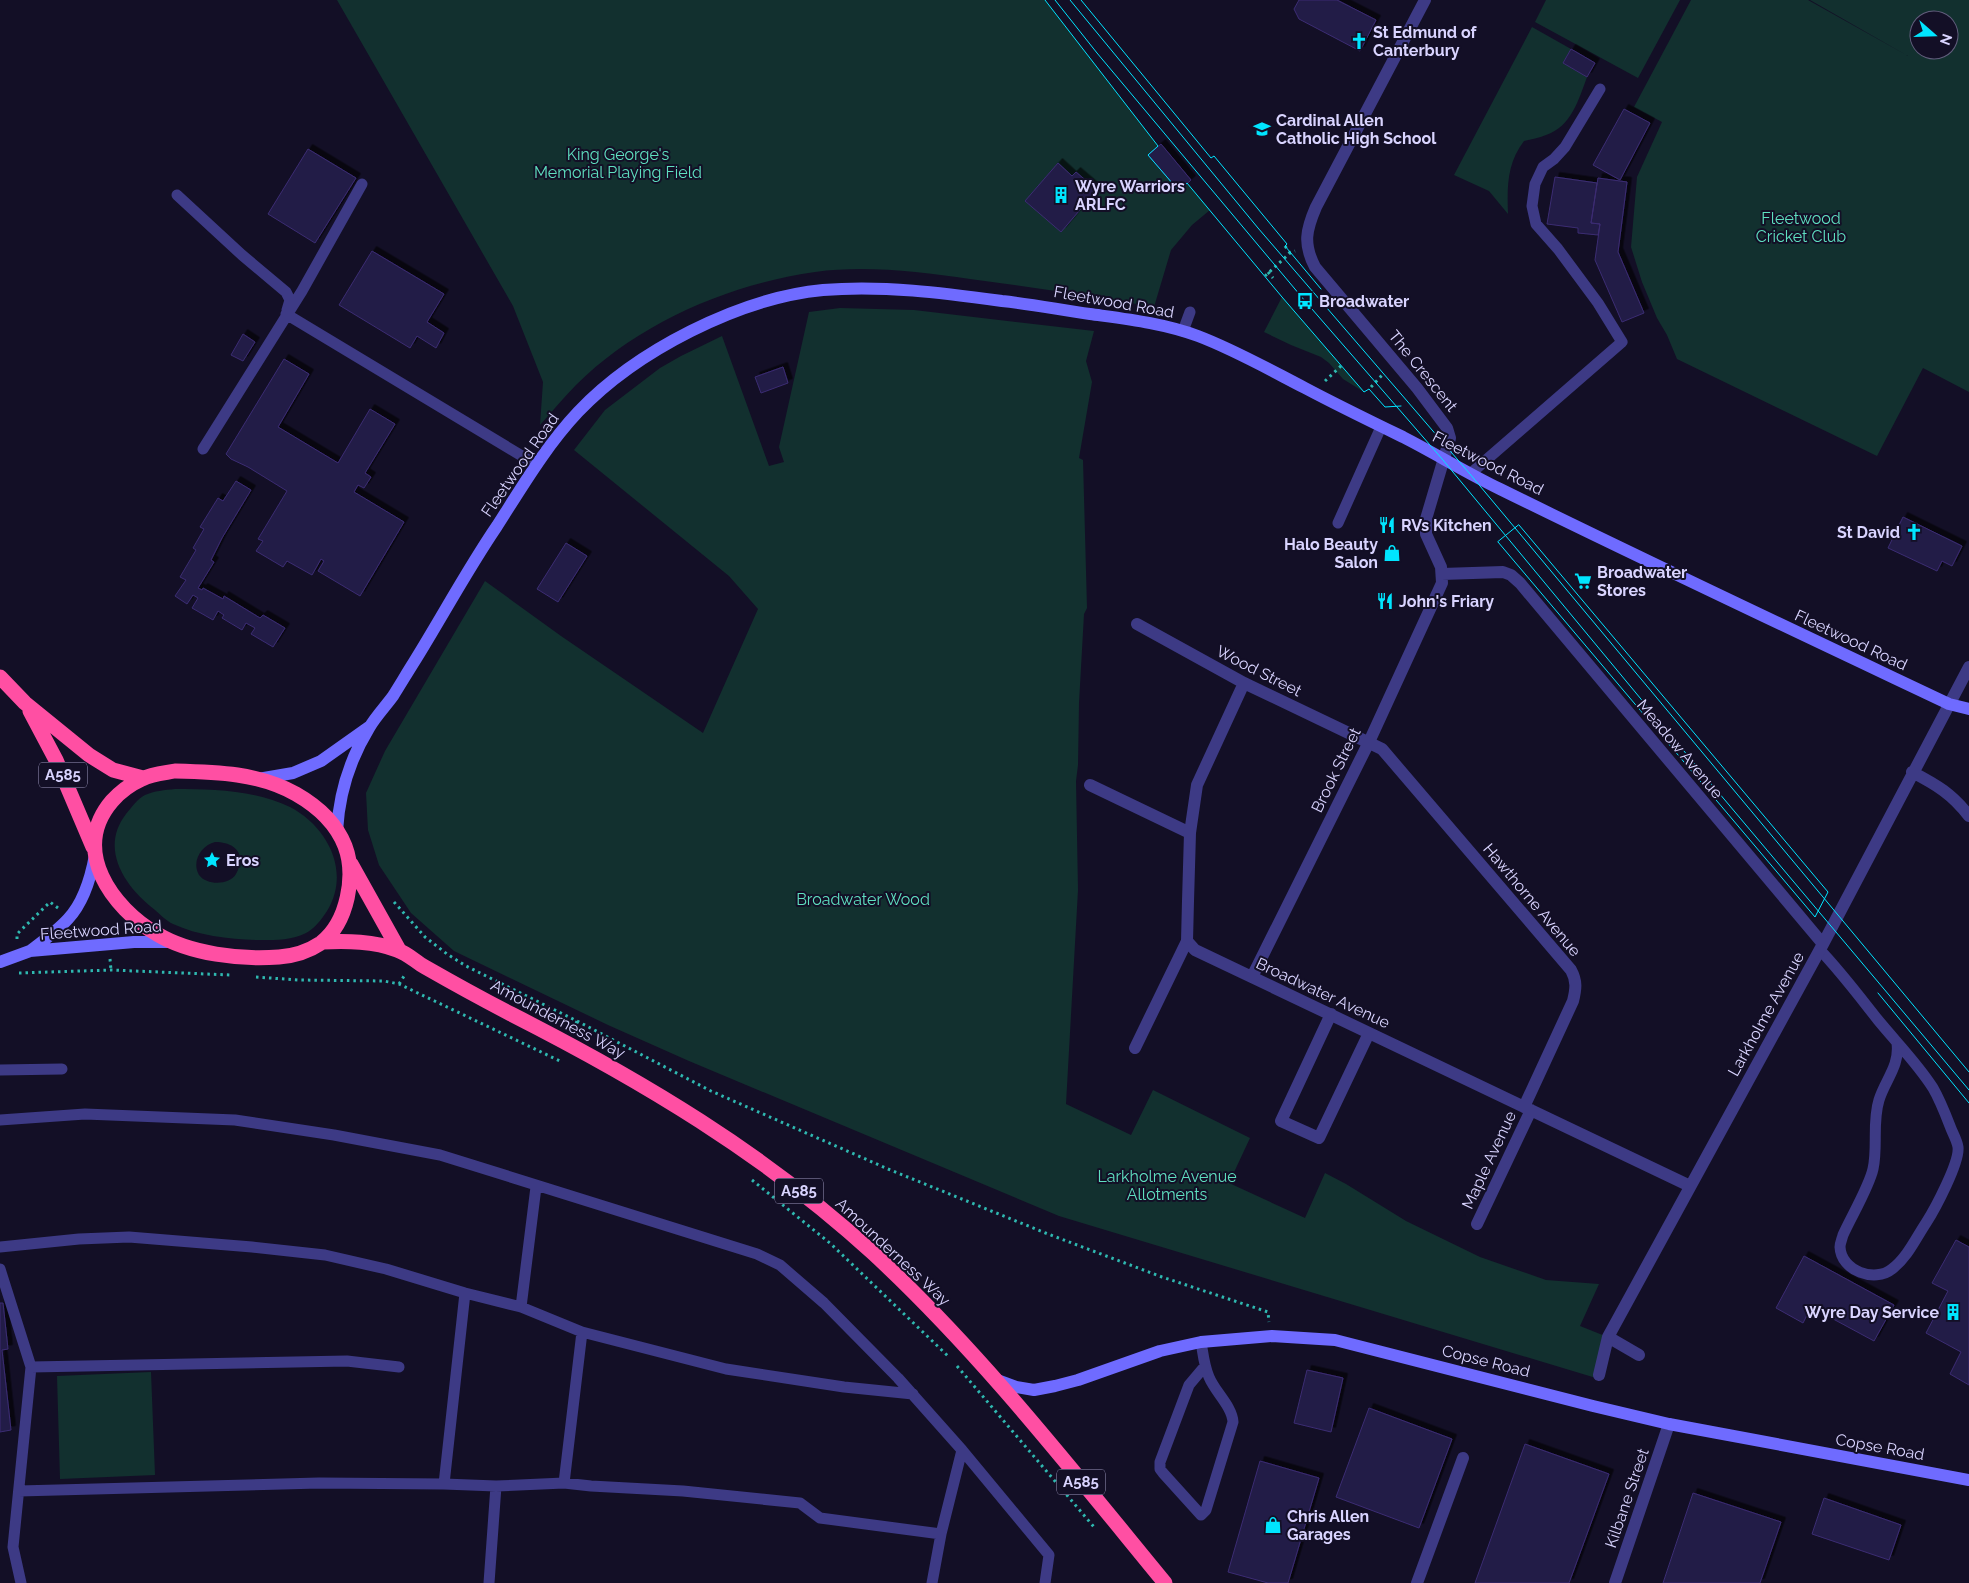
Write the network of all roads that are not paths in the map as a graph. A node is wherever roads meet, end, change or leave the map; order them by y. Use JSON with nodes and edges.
{"nodes":[{"id":1,"x":1425,"y":0,"type":"edge"},
{"id":2,"x":1600,"y":89,"type":"dead end"},
{"id":3,"x":362,"y":184,"type":"dead end"},
{"id":4,"x":177,"y":195,"type":"dead end"},
{"id":5,"x":1190,"y":312,"type":"dead end"},
{"id":6,"x":286,"y":314,"type":"junction"},
{"id":7,"x":1183,"y":331,"type":"junction"},
{"id":8,"x":1381,"y":427,"type":"junction"},
{"id":9,"x":204,"y":449,"type":"dead end"},
{"id":10,"x":1443,"y":460,"type":"junction"},
{"id":11,"x":537,"y":465,"type":"junction"},
{"id":12,"x":1470,"y":474,"type":"junction"},
{"id":13,"x":1338,"y":523,"type":"dead end"},
{"id":14,"x":1442,"y":574,"type":"junction"},
{"id":15,"x":1137,"y":624,"type":"dead end"},
{"id":16,"x":1969,"y":667,"type":"edge"},
{"id":17,"x":0,"y":677,"type":"edge"},
{"id":18,"x":1244,"y":683,"type":"junction"},
{"id":19,"x":25,"y":703,"type":"junction"},
{"id":20,"x":1949,"y":704,"type":"junction"},
{"id":21,"x":1969,"y":709,"type":"edge"},
{"id":22,"x":370,"y":727,"type":"junction"},
{"id":23,"x":1369,"y":742,"type":"junction"},
{"id":24,"x":1912,"y":772,"type":"junction"},
{"id":25,"x":143,"y":778,"type":"junction"},
{"id":26,"x":258,"y":779,"type":"junction"},
{"id":27,"x":1090,"y":785,"type":"dead end"},
{"id":28,"x":1969,"y":816,"type":"edge"},
{"id":29,"x":337,"y":831,"type":"junction"},
{"id":30,"x":1190,"y":833,"type":"junction"},
{"id":31,"x":95,"y":852,"type":"junction"},
{"id":32,"x":350,"y":862,"type":"junction"},
{"id":33,"x":1187,"y":941,"type":"junction"},
{"id":34,"x":173,"y":942,"type":"junction"},
{"id":35,"x":322,"y":942,"type":"junction"},
{"id":36,"x":1822,"y":947,"type":"junction"},
{"id":37,"x":399,"y":950,"type":"junction"},
{"id":38,"x":30,"y":951,"type":"junction"},
{"id":39,"x":0,"y":962,"type":"edge"},
{"id":40,"x":1252,"y":977,"type":"junction"},
{"id":41,"x":1330,"y":1014,"type":"junction"},
{"id":42,"x":1369,"y":1032,"type":"junction"},
{"id":43,"x":1897,"y":1043,"type":"junction"},
{"id":44,"x":1135,"y":1048,"type":"dead end"},
{"id":45,"x":62,"y":1068,"type":"dead end"},
{"id":46,"x":0,"y":1070,"type":"edge"},
{"id":47,"x":1527,"y":1108,"type":"junction"},
{"id":48,"x":0,"y":1120,"type":"edge"},
{"id":49,"x":1690,"y":1186,"type":"junction"},
{"id":50,"x":536,"y":1187,"type":"junction"},
{"id":51,"x":1477,"y":1224,"type":"dead end"},
{"id":52,"x":0,"y":1247,"type":"edge"},
{"id":53,"x":0,"y":1269,"type":"edge"},
{"id":54,"x":465,"y":1294,"type":"junction"},
{"id":55,"x":521,"y":1308,"type":"junction"},
{"id":56,"x":582,"y":1332,"type":"junction"},
{"id":57,"x":1608,"y":1337,"type":"junction"},
{"id":58,"x":1201,"y":1342,"type":"junction"},
{"id":59,"x":1639,"y":1354,"type":"dead end"},
{"id":60,"x":1205,"y":1366,"type":"junction"},
{"id":61,"x":31,"y":1367,"type":"junction"},
{"id":62,"x":399,"y":1367,"type":"dead end"},
{"id":63,"x":1599,"y":1375,"type":"dead end"},
{"id":64,"x":997,"y":1380,"type":"junction"},
{"id":65,"x":913,"y":1394,"type":"junction"},
{"id":66,"x":1669,"y":1424,"type":"junction"},
{"id":67,"x":962,"y":1450,"type":"junction"},
{"id":68,"x":1464,"y":1458,"type":"dead end"},
{"id":69,"x":1969,"y":1480,"type":"edge"},
{"id":70,"x":564,"y":1483,"type":"junction"},
{"id":71,"x":444,"y":1484,"type":"junction"},
{"id":72,"x":496,"y":1486,"type":"junction"},
{"id":73,"x":19,"y":1491,"type":"junction"},
{"id":74,"x":941,"y":1534,"type":"junction"},
{"id":75,"x":21,"y":1583,"type":"edge"},
{"id":76,"x":489,"y":1583,"type":"edge"},
{"id":77,"x":932,"y":1583,"type":"edge"},
{"id":78,"x":1045,"y":1583,"type":"edge"},
{"id":79,"x":1165,"y":1583,"type":"edge"},
{"id":80,"x":1417,"y":1583,"type":"edge"},
{"id":81,"x":1615,"y":1583,"type":"edge"}],
"edges":[{"from":1,"to":10,"type":"street","name":"The Crescent"},
{"from":2,"to":12,"type":"lane"},
{"from":3,"to":6,"type":"lane"},
{"from":4,"to":6,"type":"lane"},
{"from":5,"to":7,"type":"lane"},
{"from":6,"to":9,"type":"lane"},
{"from":6,"to":11,"type":"lane"},
{"from":7,"to":8,"type":"street","name":"Fleetwood Road"},
{"from":7,"to":11,"type":"street","name":"Fleetwood Road"},
{"from":8,"to":10,"type":"street","name":"Fleetwood Road"},
{"from":8,"to":13,"type":"lane"},
{"from":10,"to":12,"type":"street","name":"Fleetwood Road"},
{"from":10,"to":14,"type":"street"},
{"from":11,"to":22,"type":"street","name":"Fleetwood Road"},
{"from":12,"to":20,"type":"street","name":"Fleetwood Road"},
{"from":14,"to":23,"type":"street","name":"Brook Street"},
{"from":14,"to":36,"type":"street","name":"Meadow Avenue"},
{"from":15,"to":18,"type":"street","name":"Wood Street"},
{"from":16,"to":20,"type":"street","name":"Larkholme Avenue"},
{"from":17,"to":19,"type":"highway","number":"A585"},
{"from":18,"to":23,"type":"street","name":"Wood Street"},
{"from":18,"to":30,"type":"street"},
{"from":19,"to":25,"type":"highway","number":"A585"},
{"from":19,"to":31,"type":"highway","number":"A585"},
{"from":20,"to":21,"type":"street","name":"Fleetwood Road"},
{"from":20,"to":24,"type":"street","name":"Larkholme Avenue"},
{"from":22,"to":26,"type":"street","name":"Fleetwood Road"},
{"from":22,"to":29,"type":"street","name":"Fleetwood Road"},
{"from":23,"to":40,"type":"street","name":"Brook Street"},
{"from":23,"to":47,"type":"street","name":"Hawthorne Avenue"},
{"from":24,"to":28,"type":"street"},
{"from":24,"to":36,"type":"street","name":"Larkholme Avenue"},
{"from":25,"to":26,"type":"highway","number":"A585"},
{"from":25,"to":31,"type":"highway","number":"A585"},
{"from":26,"to":29,"type":"highway","number":"A585"},
{"from":27,"to":30,"type":"street"},
{"from":29,"to":32,"type":"highway","number":"A585"},
{"from":30,"to":33,"type":"street"},
{"from":31,"to":34,"type":"highway","number":"A585"},
{"from":31,"to":38,"type":"street","name":"Fleetwood Road"},
{"from":32,"to":35,"type":"highway","number":"A585"},
{"from":32,"to":37,"type":"highway","number":"A585"},
{"from":33,"to":40,"type":"street","name":"Broadwater Avenue"},
{"from":33,"to":44,"type":"street"},
{"from":34,"to":35,"type":"highway","number":"A585"},
{"from":34,"to":38,"type":"street","name":"Fleetwood Road"},
{"from":35,"to":37,"type":"highway","name":"Amounderness Way","number":"A585"},
{"from":36,"to":43,"type":"lane"},
{"from":36,"to":49,"type":"street","name":"Larkholme Avenue"},
{"from":37,"to":64,"type":"highway","name":"Amounderness Way","number":"A585"},
{"from":38,"to":39,"type":"street","name":"Fleetwood Road"},
{"from":40,"to":41,"type":"street","name":"Broadwater Avenue"},
{"from":41,"to":42,"type":"street","name":"Broadwater Avenue"},
{"from":41,"to":42,"type":"street"},
{"from":42,"to":47,"type":"street","name":"Broadwater Avenue"},
{"from":43,"to":43,"type":"lane"},
{"from":45,"to":46,"type":"lane"},
{"from":47,"to":49,"type":"street","name":"Broadwater Avenue"},
{"from":47,"to":51,"type":"street","name":"Maple Avenue"},
{"from":48,"to":50,"type":"lane"},
{"from":49,"to":57,"type":"street","name":"Larkholme Avenue"},
{"from":50,"to":55,"type":"lane"},
{"from":50,"to":65,"type":"lane"},
{"from":52,"to":54,"type":"lane"},
{"from":53,"to":61,"type":"lane"},
{"from":54,"to":55,"type":"lane"},
{"from":54,"to":71,"type":"lane"},
{"from":55,"to":56,"type":"lane"},
{"from":56,"to":65,"type":"lane"},
{"from":56,"to":70,"type":"lane"},
{"from":57,"to":59,"type":"street"},
{"from":57,"to":63,"type":"street","name":"Larkholme Avenue"},
{"from":58,"to":60,"type":"lane"},
{"from":58,"to":64,"type":"street","name":"Copse Road"},
{"from":58,"to":66,"type":"street","name":"Copse Road"},
{"from":60,"to":60,"type":"lane"},
{"from":61,"to":62,"type":"lane"},
{"from":61,"to":73,"type":"lane"},
{"from":64,"to":79,"type":"highway","name":"Amounderness Way","number":"A585"},
{"from":65,"to":67,"type":"lane"},
{"from":66,"to":69,"type":"street","name":"Copse Road"},
{"from":66,"to":81,"type":"street","name":"Kilbane Street"},
{"from":67,"to":74,"type":"lane"},
{"from":67,"to":78,"type":"lane"},
{"from":68,"to":80,"type":"street"},
{"from":70,"to":72,"type":"lane"},
{"from":70,"to":74,"type":"lane"},
{"from":71,"to":72,"type":"lane"},
{"from":71,"to":73,"type":"lane"},
{"from":72,"to":76,"type":"lane"},
{"from":73,"to":75,"type":"lane"},
{"from":74,"to":77,"type":"lane"}]}
